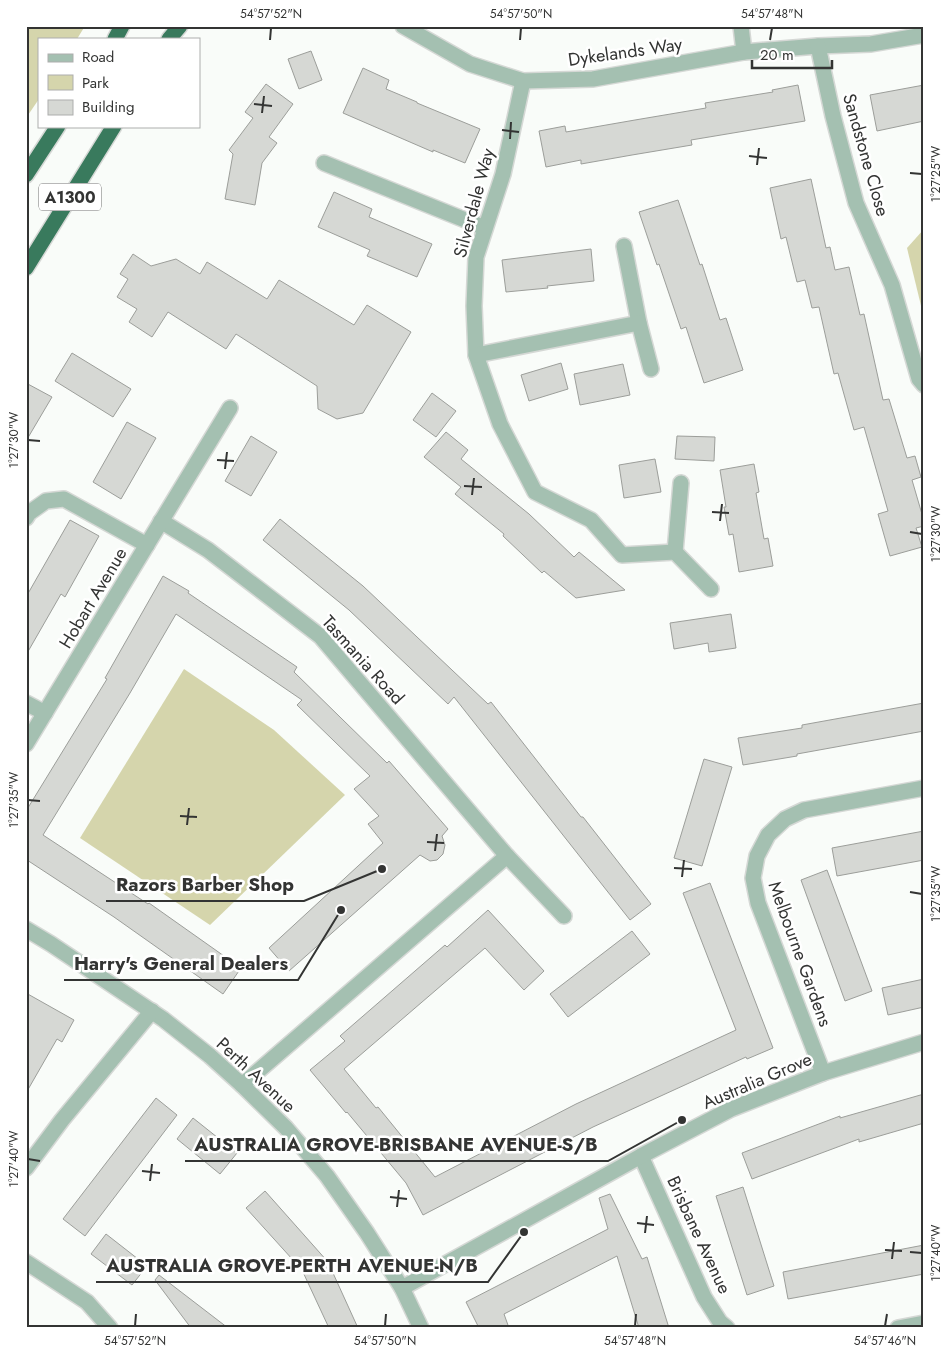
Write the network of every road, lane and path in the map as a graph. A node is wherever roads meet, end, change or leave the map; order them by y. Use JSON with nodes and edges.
{"nodes":[{"id":1,"x":122,"y":26,"type":"edge"},
{"id":2,"x":180,"y":26,"type":"edge"},
{"id":3,"x":403,"y":26,"type":"edge"},
{"id":4,"x":741,"y":26,"type":"edge"},
{"id":5,"x":924,"y":35,"type":"edge"},
{"id":6,"x":116,"y":38,"type":"edge"},
{"id":7,"x":170,"y":38,"type":"edge"},
{"id":8,"x":818,"y":46,"type":"junction"},
{"id":9,"x":744,"y":52,"type":"junction"},
{"id":10,"x":522,"y":81,"type":"junction"},
{"id":11,"x":57,"y":128,"type":"edge"},
{"id":12,"x":113,"y":128,"type":"edge"},
{"id":13,"x":324,"y":163,"type":"dead end"},
{"id":14,"x":26,"y":175,"type":"edge"},
{"id":15,"x":485,"y":228,"type":"junction"},
{"id":16,"x":624,"y":246,"type":"dead end"},
{"id":17,"x":26,"y":268,"type":"edge"},
{"id":18,"x":639,"y":323,"type":"junction"},
{"id":19,"x":476,"y":355,"type":"junction"},
{"id":20,"x":651,"y":369,"type":"dead end"},
{"id":21,"x":924,"y":385,"type":"edge"},
{"id":22,"x":230,"y":408,"type":"dead end"},
{"id":23,"x":681,"y":483,"type":"dead end"},
{"id":24,"x":26,"y":518,"type":"edge"},
{"id":25,"x":161,"y":521,"type":"junction"},
{"id":26,"x":147,"y":545,"type":"junction"},
{"id":27,"x":675,"y":552,"type":"junction"},
{"id":28,"x":711,"y":589,"type":"dead end"},
{"id":29,"x":26,"y":703,"type":"edge"},
{"id":30,"x":45,"y":713,"type":"junction"},
{"id":31,"x":26,"y":744,"type":"edge"},
{"id":32,"x":924,"y":788,"type":"edge"},
{"id":33,"x":507,"y":856,"type":"junction"},
{"id":34,"x":564,"y":916,"type":"dead end"},
{"id":35,"x":26,"y":929,"type":"edge"},
{"id":36,"x":152,"y":1011,"type":"junction"},
{"id":37,"x":924,"y":1042,"type":"edge"},
{"id":38,"x":823,"y":1072,"type":"junction"},
{"id":39,"x":242,"y":1084,"type":"junction"},
{"id":40,"x":642,"y":1156,"type":"junction"},
{"id":41,"x":26,"y":1168,"type":"edge"},
{"id":42,"x":26,"y":1262,"type":"edge"},
{"id":43,"x":402,"y":1288,"type":"junction"},
{"id":44,"x":924,"y":1323,"type":"edge"},
{"id":45,"x":110,"y":1328,"type":"edge"},
{"id":46,"x":422,"y":1328,"type":"edge"},
{"id":47,"x":727,"y":1328,"type":"edge"},
{"id":48,"x":898,"y":1328,"type":"edge"}],
"edges":[{"from":1,"to":6,"type":"highway"},
{"from":2,"to":7,"type":"highway"},
{"from":3,"to":10,"type":"street","name":"Dykelands Way"},
{"from":4,"to":9,"type":"street"},
{"from":5,"to":8,"type":"street","name":"Dykelands Way"},
{"from":8,"to":9,"type":"street","name":"Dykelands Way"},
{"from":8,"to":21,"type":"street","name":"Sandstone Close"},
{"from":9,"to":10,"type":"street","name":"Dykelands Way"},
{"from":10,"to":15,"type":"street","name":"Silverdale Way"},
{"from":11,"to":14,"type":"highway","number":"A1300"},
{"from":12,"to":17,"type":"highway","number":"A1300"},
{"from":13,"to":15,"type":"street"},
{"from":15,"to":19,"type":"street","name":"Silverdale Way"},
{"from":16,"to":18,"type":"street"},
{"from":18,"to":19,"type":"street"},
{"from":18,"to":20,"type":"street"},
{"from":19,"to":27,"type":"street","name":"Silverdale Way"},
{"from":22,"to":25,"type":"street"},
{"from":23,"to":27,"type":"street"},
{"from":24,"to":26,"type":"street","name":"Hobart Avenue"},
{"from":25,"to":26,"type":"street"},
{"from":25,"to":33,"type":"street","name":"Tasmania Road"},
{"from":26,"to":30,"type":"street","name":"Hobart Avenue"},
{"from":27,"to":28,"type":"street"},
{"from":29,"to":30,"type":"street"},
{"from":30,"to":31,"type":"street","name":"Hobart Avenue"},
{"from":32,"to":38,"type":"street","name":"Melbourne Gardens"},
{"from":33,"to":34,"type":"street","name":"Tasmania Road"},
{"from":33,"to":39,"type":"street"},
{"from":35,"to":36,"type":"street","name":"Perth Avenue"},
{"from":36,"to":39,"type":"street","name":"Perth Avenue"},
{"from":36,"to":41,"type":"street"},
{"from":37,"to":38,"type":"street","name":"Australia Grove"},
{"from":38,"to":40,"type":"street","name":"Australia Grove"},
{"from":39,"to":43,"type":"street","name":"Perth Avenue"},
{"from":40,"to":43,"type":"street","name":"Australia Grove"},
{"from":40,"to":47,"type":"street","name":"Brisbane Avenue"},
{"from":42,"to":45,"type":"street"},
{"from":43,"to":46,"type":"street","name":"Perth Avenue"},
{"from":44,"to":48,"type":"street"}]}
